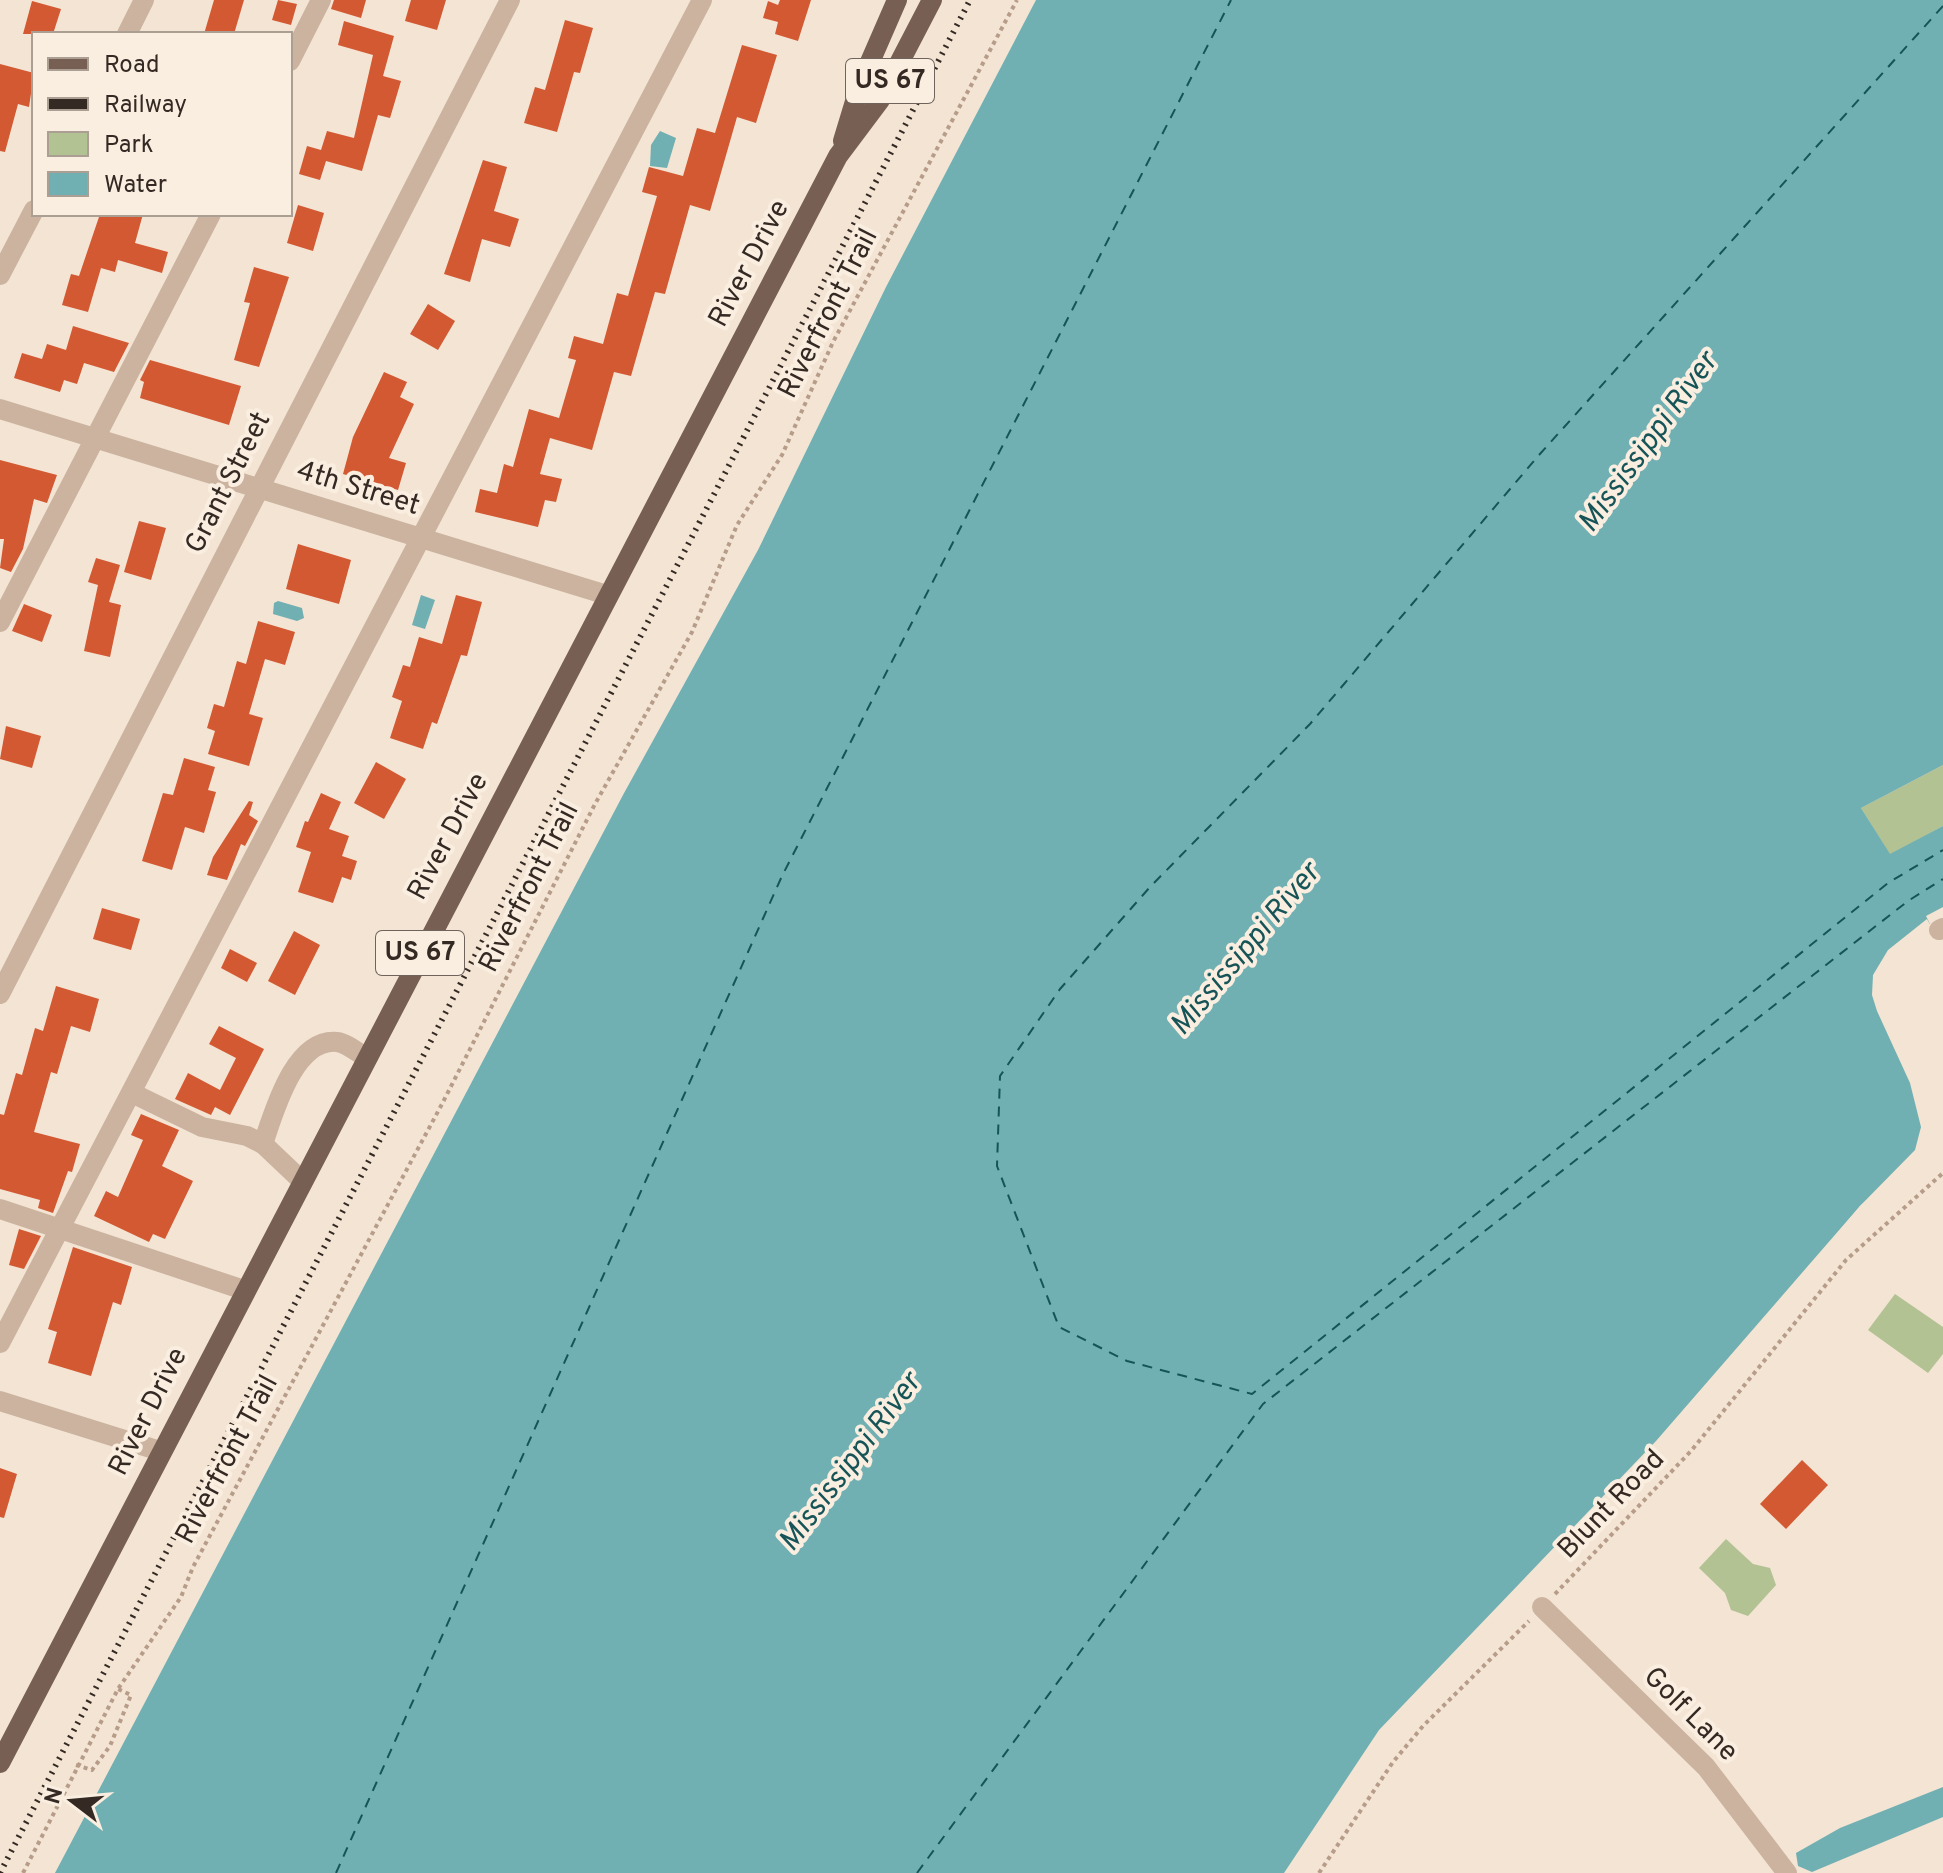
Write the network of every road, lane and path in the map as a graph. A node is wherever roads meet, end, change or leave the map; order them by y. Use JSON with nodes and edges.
{"nodes":[{"id":1,"x":144,"y":0,"type":"edge"},
{"id":2,"x":321,"y":0,"type":"edge"},
{"id":3,"x":510,"y":0,"type":"edge"},
{"id":4,"x":702,"y":0,"type":"edge"},
{"id":5,"x":897,"y":0,"type":"edge"},
{"id":6,"x":932,"y":0,"type":"edge"},
{"id":7,"x":1017,"y":0,"type":"edge"},
{"id":8,"x":128,"y":32,"type":"edge"},
{"id":9,"x":292,"y":57,"type":"edge"},
{"id":10,"x":838,"y":156,"type":"junction"},
{"id":11,"x":32,"y":214,"type":"edge"},
{"id":12,"x":210,"y":216,"type":"edge"},
{"id":13,"x":0,"y":275,"type":"edge"},
{"id":14,"x":0,"y":409,"type":"edge"},
{"id":15,"x":95,"y":438,"type":"junction"},
{"id":16,"x":257,"y":487,"type":"junction"},
{"id":17,"x":422,"y":537,"type":"junction"},
{"id":18,"x":607,"y":595,"type":"junction"},
{"id":19,"x":0,"y":622,"type":"edge"},
{"id":20,"x":0,"y":994,"type":"edge"},
{"id":21,"x":365,"y":1057,"type":"junction"},
{"id":22,"x":132,"y":1093,"type":"junction"},
{"id":23,"x":263,"y":1144,"type":"junction"},
{"id":24,"x":1943,"y":1173,"type":"edge"},
{"id":25,"x":301,"y":1180,"type":"junction"},
{"id":26,"x":0,"y":1209,"type":"edge"},
{"id":27,"x":61,"y":1229,"type":"junction"},
{"id":28,"x":244,"y":1290,"type":"junction"},
{"id":29,"x":0,"y":1343,"type":"edge"},
{"id":30,"x":0,"y":1401,"type":"edge"},
{"id":31,"x":160,"y":1451,"type":"junction"},
{"id":32,"x":1542,"y":1607,"type":"junction"},
{"id":33,"x":118,"y":1689,"type":"junction"},
{"id":34,"x":3,"y":1757,"type":"edge"},
{"id":35,"x":76,"y":1765,"type":"junction"},
{"id":36,"x":23,"y":1873,"type":"edge"},
{"id":37,"x":1319,"y":1873,"type":"edge"},
{"id":38,"x":1787,"y":1873,"type":"edge"}],
"edges":[{"from":1,"to":8,"type":"street"},
{"from":2,"to":9,"type":"street"},
{"from":3,"to":16,"type":"street","name":"Grant Street"},
{"from":4,"to":17,"type":"street"},
{"from":5,"to":10,"type":"main road","number":"US 67"},
{"from":6,"to":10,"type":"main road","name":"River Drive","number":"US 67"},
{"from":7,"to":33,"type":"path","name":"Riverfront Trail"},
{"from":10,"to":18,"type":"main road","name":"River Drive","number":"US 67"},
{"from":11,"to":13,"type":"street"},
{"from":12,"to":15,"type":"street"},
{"from":14,"to":15,"type":"street","name":"4th Street"},
{"from":15,"to":16,"type":"street","name":"4th Street"},
{"from":15,"to":19,"type":"street"},
{"from":16,"to":17,"type":"street","name":"4th Street"},
{"from":16,"to":20,"type":"street","name":"Grant Street"},
{"from":17,"to":18,"type":"street","name":"4th Street"},
{"from":17,"to":22,"type":"street"},
{"from":18,"to":21,"type":"main road","name":"River Drive","number":"US 67"},
{"from":21,"to":23,"type":"street"},
{"from":21,"to":25,"type":"main road","name":"River Drive","number":"US 67"},
{"from":22,"to":23,"type":"street"},
{"from":22,"to":27,"type":"street"},
{"from":23,"to":25,"type":"street"},
{"from":24,"to":32,"type":"path","name":"Blunt Road"},
{"from":25,"to":28,"type":"main road","name":"River Drive","number":"US 67"},
{"from":26,"to":27,"type":"street"},
{"from":27,"to":28,"type":"street"},
{"from":27,"to":29,"type":"street"},
{"from":28,"to":31,"type":"main road","name":"River Drive","number":"US 67"},
{"from":30,"to":31,"type":"street"},
{"from":31,"to":34,"type":"main road","name":"River Drive","number":"US 67"},
{"from":32,"to":37,"type":"path","name":"Blunt Road"},
{"from":32,"to":38,"type":"street","name":"Golf Lane"},
{"from":33,"to":35,"type":"path","name":"Riverfront Trail"},
{"from":33,"to":35,"type":"path"},
{"from":35,"to":36,"type":"path","name":"Riverfront Trail"}]}
